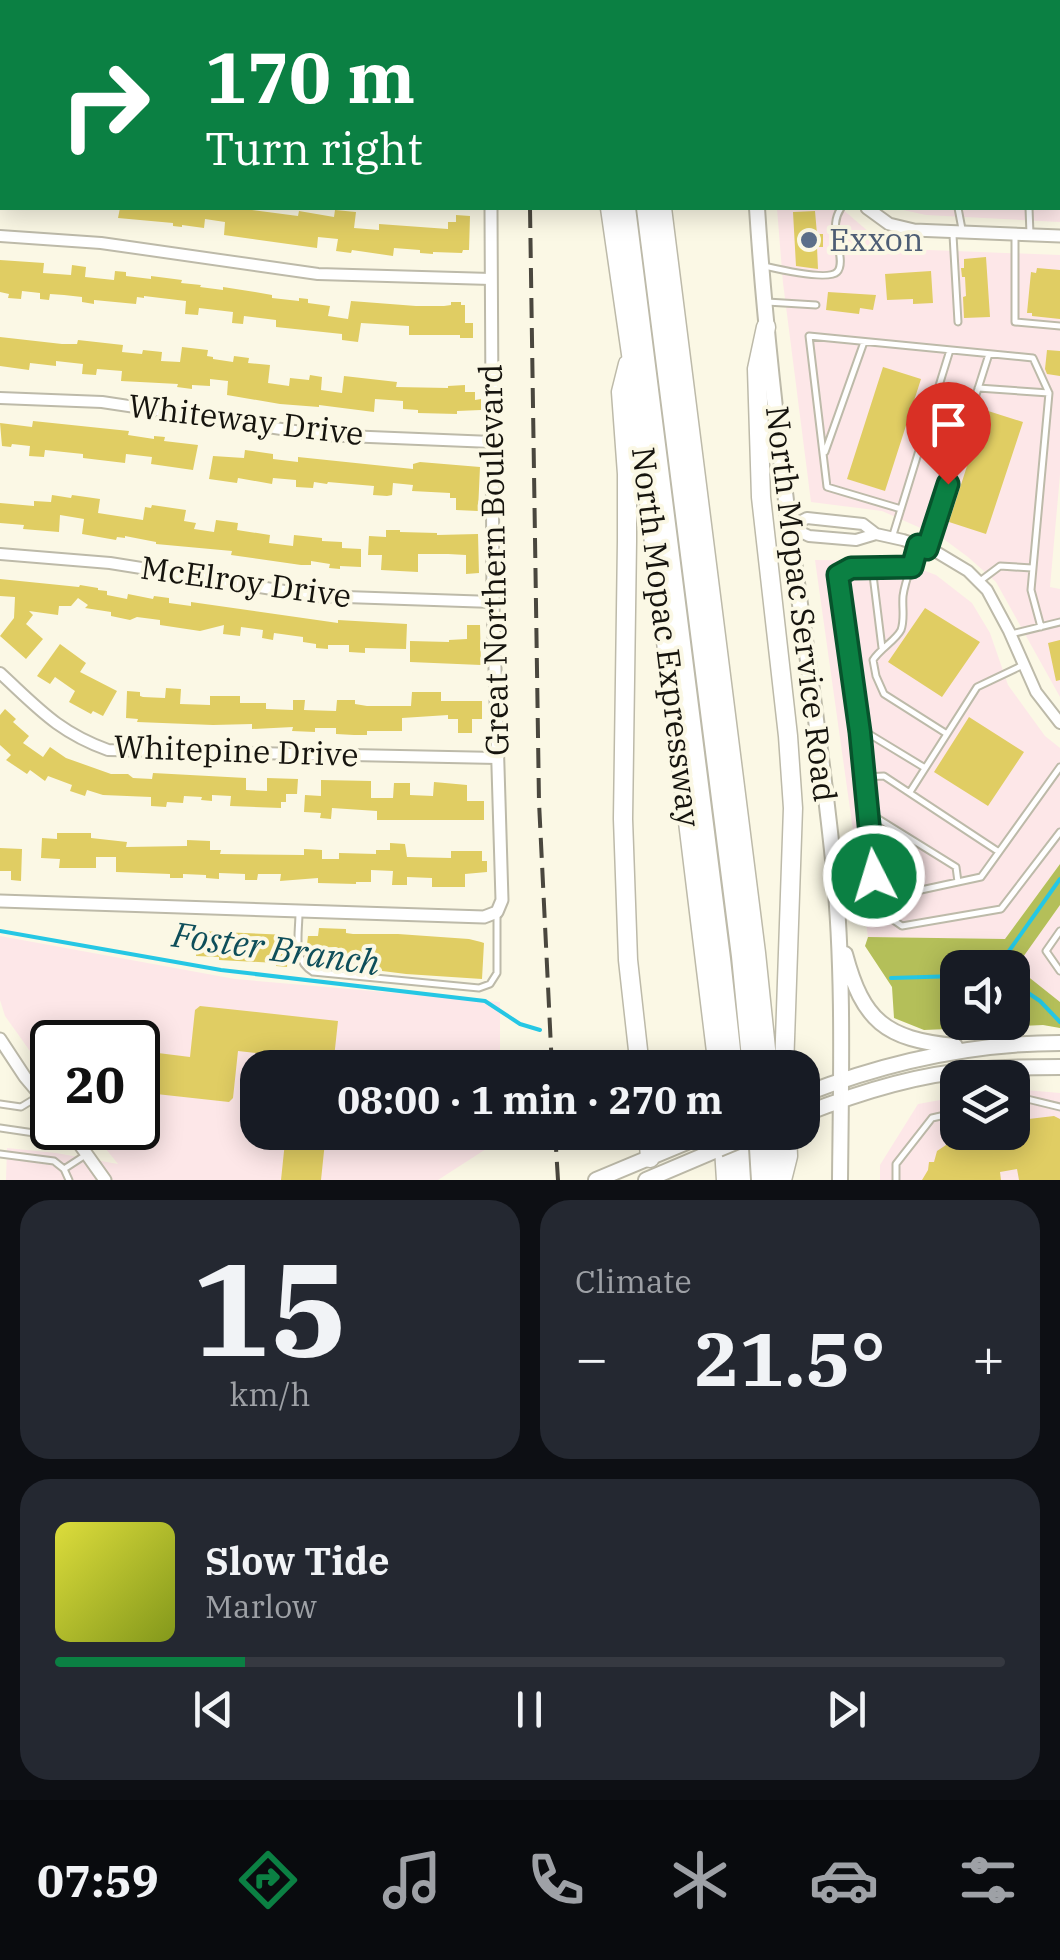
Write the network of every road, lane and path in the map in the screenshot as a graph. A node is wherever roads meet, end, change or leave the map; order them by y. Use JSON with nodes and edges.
{"nodes":[{"id":1,"x":491,"y":210,"type":"edge"},
{"id":2,"x":610,"y":210,"type":"edge"},
{"id":3,"x":626,"y":210,"type":"edge"},
{"id":4,"x":646,"y":210,"type":"edge"},
{"id":5,"x":662,"y":210,"type":"edge"},
{"id":6,"x":757,"y":210,"type":"edge"},
{"id":7,"x":840,"y":210,"type":"edge"},
{"id":8,"x":870,"y":210,"type":"edge"},
{"id":9,"x":958,"y":210,"type":"edge"},
{"id":10,"x":1030,"y":210,"type":"edge"},
{"id":11,"x":958,"y":232,"type":"junction"},
{"id":12,"x":1015,"y":234,"type":"junction"},
{"id":13,"x":1030,"y":234,"type":"junction"},
{"id":14,"x":0,"y":236,"type":"edge"},
{"id":15,"x":1060,"y":236,"type":"edge"},
{"id":16,"x":761,"y":266,"type":"junction"},
{"id":17,"x":491,"y":280,"type":"junction"},
{"id":18,"x":764,"y":302,"type":"junction"},
{"id":19,"x":816,"y":305,"type":"dead end"},
{"id":20,"x":958,"y":322,"type":"dead end"},
{"id":21,"x":1060,"y":326,"type":"edge"},
{"id":22,"x":766,"y":327,"type":"junction"},
{"id":23,"x":864,"y":342,"type":"junction"},
{"id":24,"x":950,"y":350,"type":"junction"},
{"id":25,"x":631,"y":354,"type":"junction"},
{"id":26,"x":989,"y":354,"type":"junction"},
{"id":27,"x":978,"y":388,"type":"junction"},
{"id":28,"x":1049,"y":393,"type":"junction"},
{"id":29,"x":0,"y":398,"type":"edge"},
{"id":30,"x":492,"y":442,"type":"junction"},
{"id":31,"x":824,"y":456,"type":"junction"},
{"id":32,"x":900,"y":509,"type":"junction"},
{"id":33,"x":790,"y":527,"type":"junction"},
{"id":34,"x":876,"y":534,"type":"junction"},
{"id":35,"x":892,"y":538,"type":"junction"},
{"id":36,"x":923,"y":547,"type":"junction"},
{"id":37,"x":0,"y":554,"type":"edge"},
{"id":38,"x":912,"y":567,"type":"junction"},
{"id":39,"x":872,"y":568,"type":"junction"},
{"id":40,"x":1032,"y":568,"type":"junction"},
{"id":41,"x":979,"y":582,"type":"junction"},
{"id":42,"x":493,"y":602,"type":"junction"},
{"id":43,"x":1060,"y":622,"type":"edge"},
{"id":44,"x":1041,"y":627,"type":"junction"},
{"id":45,"x":1010,"y":634,"type":"junction"},
{"id":46,"x":882,"y":648,"type":"junction"},
{"id":47,"x":1024,"y":665,"type":"junction"},
{"id":48,"x":0,"y":673,"type":"edge"},
{"id":49,"x":1059,"y":720,"type":"edge"},
{"id":50,"x":860,"y":732,"type":"junction"},
{"id":51,"x":947,"y":734,"type":"junction"},
{"id":52,"x":496,"y":758,"type":"junction"},
{"id":53,"x":1060,"y":767,"type":"edge"},
{"id":54,"x":925,"y":768,"type":"junction"},
{"id":55,"x":864,"y":777,"type":"junction"},
{"id":56,"x":909,"y":793,"type":"junction"},
{"id":57,"x":868,"y":812,"type":"junction"},
{"id":58,"x":1060,"y":832,"type":"edge"},
{"id":59,"x":1000,"y":852,"type":"junction"},
{"id":60,"x":958,"y":882,"type":"junction"},
{"id":61,"x":884,"y":898,"type":"junction"},
{"id":62,"x":0,"y":901,"type":"edge"},
{"id":63,"x":299,"y":910,"type":"junction"},
{"id":64,"x":497,"y":912,"type":"junction"},
{"id":65,"x":839,"y":932,"type":"junction"},
{"id":66,"x":1060,"y":932,"type":"edge"},
{"id":67,"x":1060,"y":971,"type":"edge"},
{"id":68,"x":0,"y":1039,"type":"edge"},
{"id":69,"x":1060,"y":1043,"type":"edge"},
{"id":70,"x":970,"y":1048,"type":"junction"},
{"id":71,"x":638,"y":1050,"type":"edge"},
{"id":72,"x":716,"y":1050,"type":"edge"},
{"id":73,"x":731,"y":1050,"type":"edge"},
{"id":74,"x":750,"y":1050,"type":"edge"},
{"id":75,"x":766,"y":1050,"type":"edge"},
{"id":76,"x":785,"y":1050,"type":"edge"},
{"id":77,"x":1030,"y":1067,"type":"edge"},
{"id":78,"x":1060,"y":1067,"type":"edge"},
{"id":79,"x":940,"y":1075,"type":"edge"},
{"id":80,"x":841,"y":1081,"type":"junction"},
{"id":81,"x":30,"y":1082,"type":"edge"},
{"id":82,"x":820,"y":1089,"type":"edge"},
{"id":83,"x":1030,"y":1100,"type":"edge"},
{"id":84,"x":30,"y":1101,"type":"edge"},
{"id":85,"x":841,"y":1101,"type":"junction"},
{"id":86,"x":0,"y":1104,"type":"edge"},
{"id":87,"x":1060,"y":1107,"type":"edge"},
{"id":88,"x":820,"y":1108,"type":"edge"},
{"id":89,"x":940,"y":1116,"type":"edge"},
{"id":90,"x":0,"y":1128,"type":"edge"},
{"id":91,"x":30,"y":1132,"type":"edge"},
{"id":92,"x":85,"y":1150,"type":"edge"},
{"id":93,"x":656,"y":1150,"type":"edge"},
{"id":94,"x":670,"y":1150,"type":"edge"},
{"id":95,"x":705,"y":1150,"type":"edge"},
{"id":96,"x":722,"y":1150,"type":"edge"},
{"id":97,"x":739,"y":1150,"type":"edge"},
{"id":98,"x":759,"y":1150,"type":"edge"},
{"id":99,"x":776,"y":1150,"type":"edge"},
{"id":100,"x":788,"y":1150,"type":"edge"},
{"id":101,"x":0,"y":1154,"type":"edge"},
{"id":102,"x":88,"y":1154,"type":"junction"},
{"id":103,"x":658,"y":1155,"type":"junction"},
{"id":104,"x":64,"y":1169,"type":"junction"},
{"id":105,"x":603,"y":1177,"type":"edge"},
{"id":106,"x":650,"y":1179,"type":"edge"},
{"id":107,"x":70,"y":1180,"type":"edge"},
{"id":108,"x":105,"y":1180,"type":"edge"},
{"id":109,"x":726,"y":1180,"type":"edge"},
{"id":110,"x":741,"y":1180,"type":"edge"},
{"id":111,"x":761,"y":1180,"type":"edge"},
{"id":112,"x":780,"y":1180,"type":"edge"},
{"id":113,"x":840,"y":1180,"type":"edge"},
{"id":114,"x":896,"y":1180,"type":"edge"}],
"edges":[{"from":1,"to":17,"type":"street","name":"Great Northern Boulevard"},
{"from":2,"to":25,"type":"highway","name":"North Mopac Expressway"},
{"from":3,"to":73,"type":"highway"},
{"from":4,"to":74,"type":"highway"},
{"from":5,"to":75,"type":"highway","name":"North Mopac Expressway"},
{"from":6,"to":16,"type":"main road","name":"North Mopac Service Road"},
{"from":7,"to":16,"type":"lane"},
{"from":8,"to":11,"type":"street"},
{"from":9,"to":11,"type":"lane"},
{"from":10,"to":13,"type":"lane"},
{"from":11,"to":12,"type":"street"},
{"from":11,"to":20,"type":"lane"},
{"from":12,"to":13,"type":"street"},
{"from":12,"to":21,"type":"lane"},
{"from":13,"to":15,"type":"street"},
{"from":14,"to":17,"type":"street"},
{"from":16,"to":18,"type":"main road","name":"North Mopac Service Road"},
{"from":17,"to":30,"type":"street","name":"Great Northern Boulevard"},
{"from":18,"to":19,"type":"lane"},
{"from":18,"to":22,"type":"main road","name":"North Mopac Service Road"},
{"from":22,"to":33,"type":"main road","name":"North Mopac Service Road"},
{"from":22,"to":76,"type":"highway"},
{"from":23,"to":24,"type":"lane"},
{"from":23,"to":31,"type":"lane"},
{"from":23,"to":31,"type":"lane"},
{"from":24,"to":26,"type":"lane"},
{"from":24,"to":32,"type":"lane"},
{"from":25,"to":71,"type":"highway"},
{"from":25,"to":72,"type":"highway","name":"North Mopac Expressway"},
{"from":26,"to":27,"type":"lane"},
{"from":26,"to":28,"type":"lane"},
{"from":27,"to":28,"type":"lane"},
{"from":27,"to":36,"type":"lane"},
{"from":28,"to":40,"type":"lane"},
{"from":29,"to":30,"type":"street","name":"Whiteway Drive"},
{"from":30,"to":42,"type":"street","name":"Great Northern Boulevard"},
{"from":31,"to":32,"type":"lane"},
{"from":32,"to":35,"type":"lane"},
{"from":33,"to":34,"type":"street"},
{"from":33,"to":34,"type":"street"},
{"from":33,"to":65,"type":"main road","name":"North Mopac Service Road"},
{"from":34,"to":35,"type":"street"},
{"from":35,"to":36,"type":"street"},
{"from":36,"to":38,"type":"lane"},
{"from":36,"to":41,"type":"street"},
{"from":37,"to":42,"type":"street","name":"McElroy Drive"},
{"from":38,"to":39,"type":"lane"},
{"from":38,"to":46,"type":"lane"},
{"from":39,"to":46,"type":"lane"},
{"from":39,"to":50,"type":"lane"},
{"from":40,"to":41,"type":"lane"},
{"from":40,"to":44,"type":"lane"},
{"from":41,"to":45,"type":"street"},
{"from":42,"to":52,"type":"street","name":"Great Northern Boulevard"},
{"from":43,"to":44,"type":"lane"},
{"from":44,"to":45,"type":"lane"},
{"from":45,"to":47,"type":"street"},
{"from":46,"to":51,"type":"lane"},
{"from":47,"to":49,"type":"street"},
{"from":47,"to":51,"type":"lane"},
{"from":48,"to":52,"type":"street","name":"Whitepine Drive"},
{"from":50,"to":54,"type":"lane"},
{"from":50,"to":55,"type":"lane"},
{"from":51,"to":54,"type":"lane"},
{"from":52,"to":64,"type":"street","name":"Great Northern Boulevard"},
{"from":53,"to":59,"type":"lane"},
{"from":54,"to":56,"type":"lane"},
{"from":55,"to":56,"type":"lane"},
{"from":55,"to":57,"type":"lane"},
{"from":56,"to":59,"type":"lane"},
{"from":57,"to":60,"type":"lane"},
{"from":57,"to":61,"type":"lane"},
{"from":58,"to":61,"type":"lane"},
{"from":59,"to":60,"type":"lane"},
{"from":60,"to":61,"type":"lane"},
{"from":62,"to":63,"type":"street"},
{"from":63,"to":64,"type":"street"},
{"from":63,"to":64,"type":"lane"},
{"from":65,"to":70,"type":"main road"},
{"from":65,"to":80,"type":"main road","name":"North Mopac Service Road"},
{"from":66,"to":67,"type":"lane"},
{"from":68,"to":81,"type":"street"},
{"from":69,"to":70,"type":"main road"},
{"from":70,"to":80,"type":"main road"},
{"from":77,"to":78,"type":"main road"},
{"from":79,"to":85,"type":"main road"},
{"from":80,"to":82,"type":"main road"},
{"from":80,"to":85,"type":"main road","name":"North Mopac Service Road"},
{"from":83,"to":87,"type":"lane"},
{"from":84,"to":86,"type":"lane"},
{"from":85,"to":88,"type":"main road"},
{"from":85,"to":113,"type":"main road","name":"North Mopac Service Road"},
{"from":89,"to":114,"type":"lane"},
{"from":90,"to":91,"type":"lane"},
{"from":92,"to":102,"type":"street"},
{"from":93,"to":103,"type":"highway"},
{"from":94,"to":103,"type":"main road"},
{"from":95,"to":106,"type":"main road"},
{"from":96,"to":109,"type":"highway"},
{"from":97,"to":110,"type":"highway"},
{"from":98,"to":111,"type":"highway"},
{"from":99,"to":112,"type":"highway"},
{"from":100,"to":112,"type":"highway"},
{"from":101,"to":104,"type":"lane"},
{"from":102,"to":104,"type":"lane"},
{"from":102,"to":108,"type":"street"},
{"from":103,"to":105,"type":"main road"},
{"from":103,"to":106,"type":"main road"},
{"from":104,"to":107,"type":"lane"}]}
